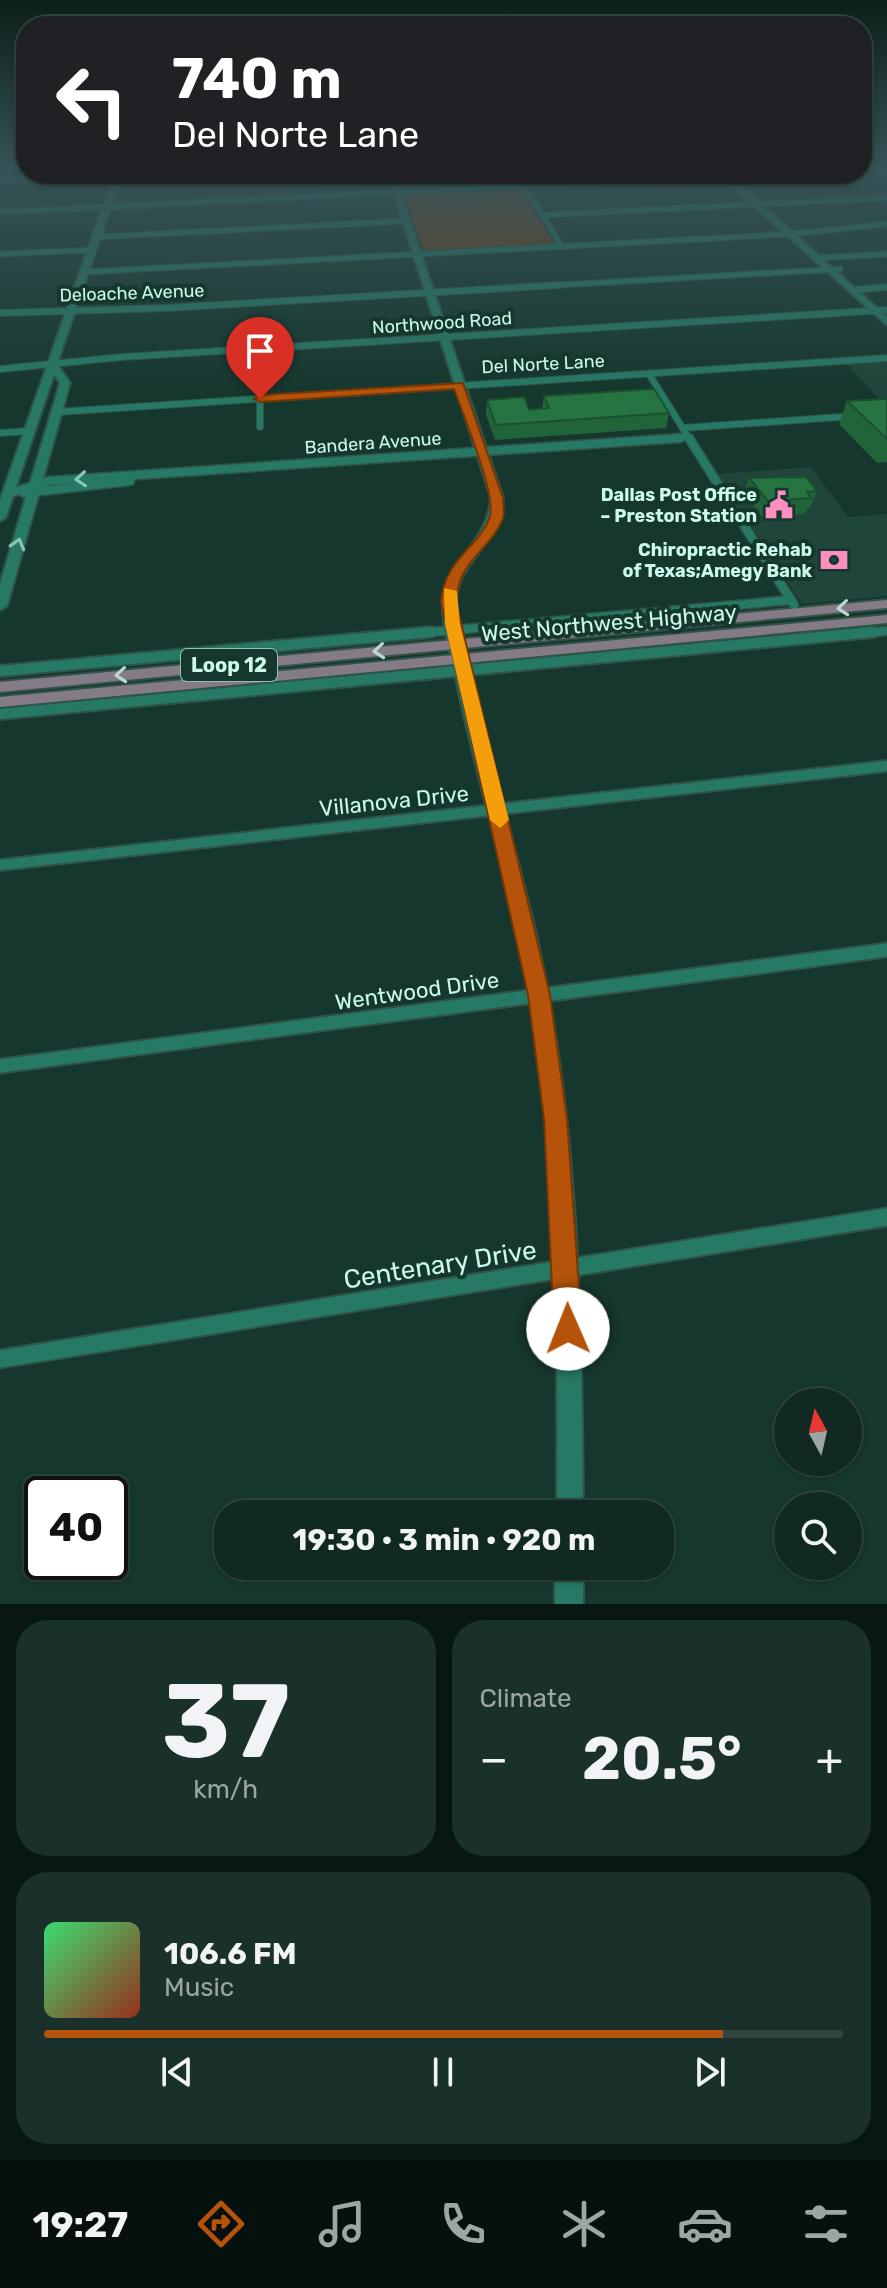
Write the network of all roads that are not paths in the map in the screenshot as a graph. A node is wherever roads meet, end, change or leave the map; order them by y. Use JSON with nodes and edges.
{"nodes":[{"id":1,"x":96,"y":242,"type":"edge"},
{"id":2,"x":413,"y":242,"type":"edge"},
{"id":3,"x":559,"y":242,"type":"edge"},
{"id":4,"x":652,"y":242,"type":"edge"},
{"id":5,"x":799,"y":242,"type":"edge"},
{"id":6,"x":809,"y":242,"type":"edge"},
{"id":7,"x":562,"y":247,"type":"junction"},
{"id":8,"x":93,"y":250,"type":"junction"},
{"id":9,"x":0,"y":254,"type":"edge"},
{"id":10,"x":417,"y":254,"type":"junction"},
{"id":11,"x":887,"y":254,"type":"edge"},
{"id":12,"x":827,"y":257,"type":"junction"},
{"id":13,"x":817,"y":258,"type":"junction"},
{"id":14,"x":830,"y":269,"type":"junction"},
{"id":15,"x":840,"y":269,"type":"junction"},
{"id":16,"x":85,"y":272,"type":"junction"},
{"id":17,"x":887,"y":287,"type":"edge"},
{"id":18,"x":863,"y":289,"type":"junction"},
{"id":19,"x":852,"y":290,"type":"junction"},
{"id":20,"x":430,"y":292,"type":"junction"},
{"id":21,"x":72,"y":309,"type":"junction"},
{"id":22,"x":874,"y":310,"type":"junction"},
{"id":23,"x":887,"y":310,"type":"edge"},
{"id":24,"x":0,"y":313,"type":"edge"},
{"id":25,"x":887,"y":322,"type":"edge"},
{"id":26,"x":443,"y":337,"type":"junction"},
{"id":27,"x":887,"y":358,"type":"edge"},
{"id":28,"x":54,"y":366,"type":"junction"},
{"id":29,"x":0,"y":369,"type":"edge"},
{"id":30,"x":649,"y":374,"type":"junction"},
{"id":31,"x":65,"y":383,"type":"junction"},
{"id":32,"x":45,"y":384,"type":"junction"},
{"id":33,"x":459,"y":386,"type":"junction"},
{"id":34,"x":260,"y":399,"type":"junction"},
{"id":35,"x":57,"y":412,"type":"junction"},
{"id":36,"x":871,"y":415,"type":"edge"},
{"id":37,"x":260,"y":427,"type":"dead end"},
{"id":38,"x":27,"y":431,"type":"junction"},
{"id":39,"x":686,"y":432,"type":"junction"},
{"id":40,"x":0,"y":433,"type":"edge"},
{"id":41,"x":480,"y":451,"type":"junction"},
{"id":42,"x":35,"y":488,"type":"junction"},
{"id":43,"x":4,"y":494,"type":"edge"},
{"id":44,"x":0,"y":517,"type":"edge"},
{"id":45,"x":887,"y":604,"type":"edge"},
{"id":46,"x":0,"y":606,"type":"edge"},
{"id":47,"x":795,"y":606,"type":"junction"},
{"id":48,"x":887,"y":619,"type":"edge"},
{"id":49,"x":807,"y":627,"type":"junction"},
{"id":50,"x":887,"y":631,"type":"edge"},
{"id":51,"x":458,"y":650,"type":"junction"},
{"id":52,"x":0,"y":671,"type":"edge"},
{"id":53,"x":0,"y":687,"type":"edge"},
{"id":54,"x":0,"y":702,"type":"edge"},
{"id":55,"x":0,"y":714,"type":"edge"},
{"id":56,"x":887,"y":766,"type":"edge"},
{"id":57,"x":497,"y":810,"type":"junction"},
{"id":58,"x":0,"y":865,"type":"edge"},
{"id":59,"x":887,"y":950,"type":"edge"},
{"id":60,"x":539,"y":995,"type":"junction"},
{"id":61,"x":0,"y":1066,"type":"edge"},
{"id":62,"x":887,"y":1217,"type":"edge"},
{"id":63,"x":567,"y":1269,"type":"junction"},
{"id":64,"x":0,"y":1359,"type":"edge"},
{"id":65,"x":570,"y":1500,"type":"edge"},
{"id":66,"x":569,"y":1580,"type":"edge"},
{"id":67,"x":569,"y":1604,"type":"edge"}],
"edges":[{"from":1,"to":8,"type":"street"},
{"from":2,"to":10,"type":"street"},
{"from":3,"to":7,"type":"street"},
{"from":4,"to":7,"type":"street"},
{"from":5,"to":13,"type":"street"},
{"from":6,"to":12,"type":"street"},
{"from":7,"to":10,"type":"street"},
{"from":8,"to":9,"type":"street"},
{"from":8,"to":16,"type":"street"},
{"from":10,"to":16,"type":"street"},
{"from":10,"to":20,"type":"street"},
{"from":11,"to":12,"type":"street"},
{"from":12,"to":13,"type":"street"},
{"from":12,"to":15,"type":"street"},
{"from":13,"to":14,"type":"street"},
{"from":14,"to":15,"type":"street","name":"Deloache Avenue"},
{"from":14,"to":19,"type":"street"},
{"from":14,"to":20,"type":"street","name":"Deloache Avenue"},
{"from":15,"to":18,"type":"street"},
{"from":16,"to":21,"type":"street"},
{"from":17,"to":18,"type":"street"},
{"from":18,"to":19,"type":"street"},
{"from":18,"to":23,"type":"street"},
{"from":19,"to":22,"type":"street"},
{"from":20,"to":21,"type":"street","name":"Deloache Avenue"},
{"from":20,"to":26,"type":"street"},
{"from":21,"to":24,"type":"street","name":"Deloache Avenue"},
{"from":21,"to":28,"type":"street"},
{"from":22,"to":23,"type":"street","name":"Northwood Road"},
{"from":22,"to":25,"type":"street"},
{"from":22,"to":26,"type":"street","name":"Northwood Road"},
{"from":26,"to":28,"type":"street","name":"Northwood Road"},
{"from":26,"to":33,"type":"street"},
{"from":27,"to":30,"type":"street","name":"Del Norte Lane"},
{"from":28,"to":29,"type":"street","name":"Northwood Road"},
{"from":28,"to":31,"type":"street"},
{"from":28,"to":32,"type":"street"},
{"from":30,"to":33,"type":"street","name":"Del Norte Lane"},
{"from":30,"to":39,"type":"street"},
{"from":31,"to":32,"type":"street"},
{"from":31,"to":35,"type":"street"},
{"from":32,"to":38,"type":"street"},
{"from":33,"to":34,"type":"street","name":"Del Norte Lane"},
{"from":33,"to":41,"type":"street"},
{"from":34,"to":35,"type":"street","name":"Del Norte Lane"},
{"from":34,"to":37,"type":"street"},
{"from":35,"to":42,"type":"street"},
{"from":36,"to":39,"type":"street","name":"Bandera Avenue"},
{"from":38,"to":40,"type":"street"},
{"from":38,"to":43,"type":"street"},
{"from":39,"to":41,"type":"street","name":"Bandera Avenue"},
{"from":39,"to":47,"type":"street"},
{"from":41,"to":42,"type":"street","name":"Bandera Avenue"},
{"from":41,"to":51,"type":"street"},
{"from":42,"to":43,"type":"street","name":"Bandera Avenue"},
{"from":46,"to":42,"type":"street","one_way":true},
{"from":43,"to":44,"type":"street"},
{"from":45,"to":47,"type":"main road","name":"West Northwest Highway","number":"Loop 12","one_way":true},
{"from":47,"to":49,"type":"main road"},
{"from":47,"to":51,"type":"main road","name":"West Northwest Highway","number":"Loop 12"},
{"from":48,"to":49,"type":"main road","name":"West Northwest Highway","number":"Loop 12"},
{"from":49,"to":51,"type":"main road","name":"West Northwest Highway","number":"Loop 12"},
{"from":50,"to":51,"type":"street"},
{"from":51,"to":52,"type":"street"},
{"from":51,"to":53,"type":"main road","name":"West Northwest Highway","number":"Loop 12","one_way":true},
{"from":51,"to":54,"type":"main road","name":"West Northwest Highway","number":"Loop 12"},
{"from":51,"to":55,"type":"street"},
{"from":51,"to":57,"type":"street"},
{"from":56,"to":57,"type":"street","name":"Villanova Drive"},
{"from":57,"to":58,"type":"street","name":"Villanova Drive"},
{"from":57,"to":60,"type":"street"},
{"from":59,"to":60,"type":"street","name":"Wentwood Drive"},
{"from":60,"to":61,"type":"street","name":"Wentwood Drive"},
{"from":60,"to":63,"type":"street"},
{"from":62,"to":63,"type":"street","name":"Centenary Drive"},
{"from":63,"to":64,"type":"street","name":"Centenary Drive"},
{"from":63,"to":65,"type":"street"},
{"from":66,"to":67,"type":"street"}]}
